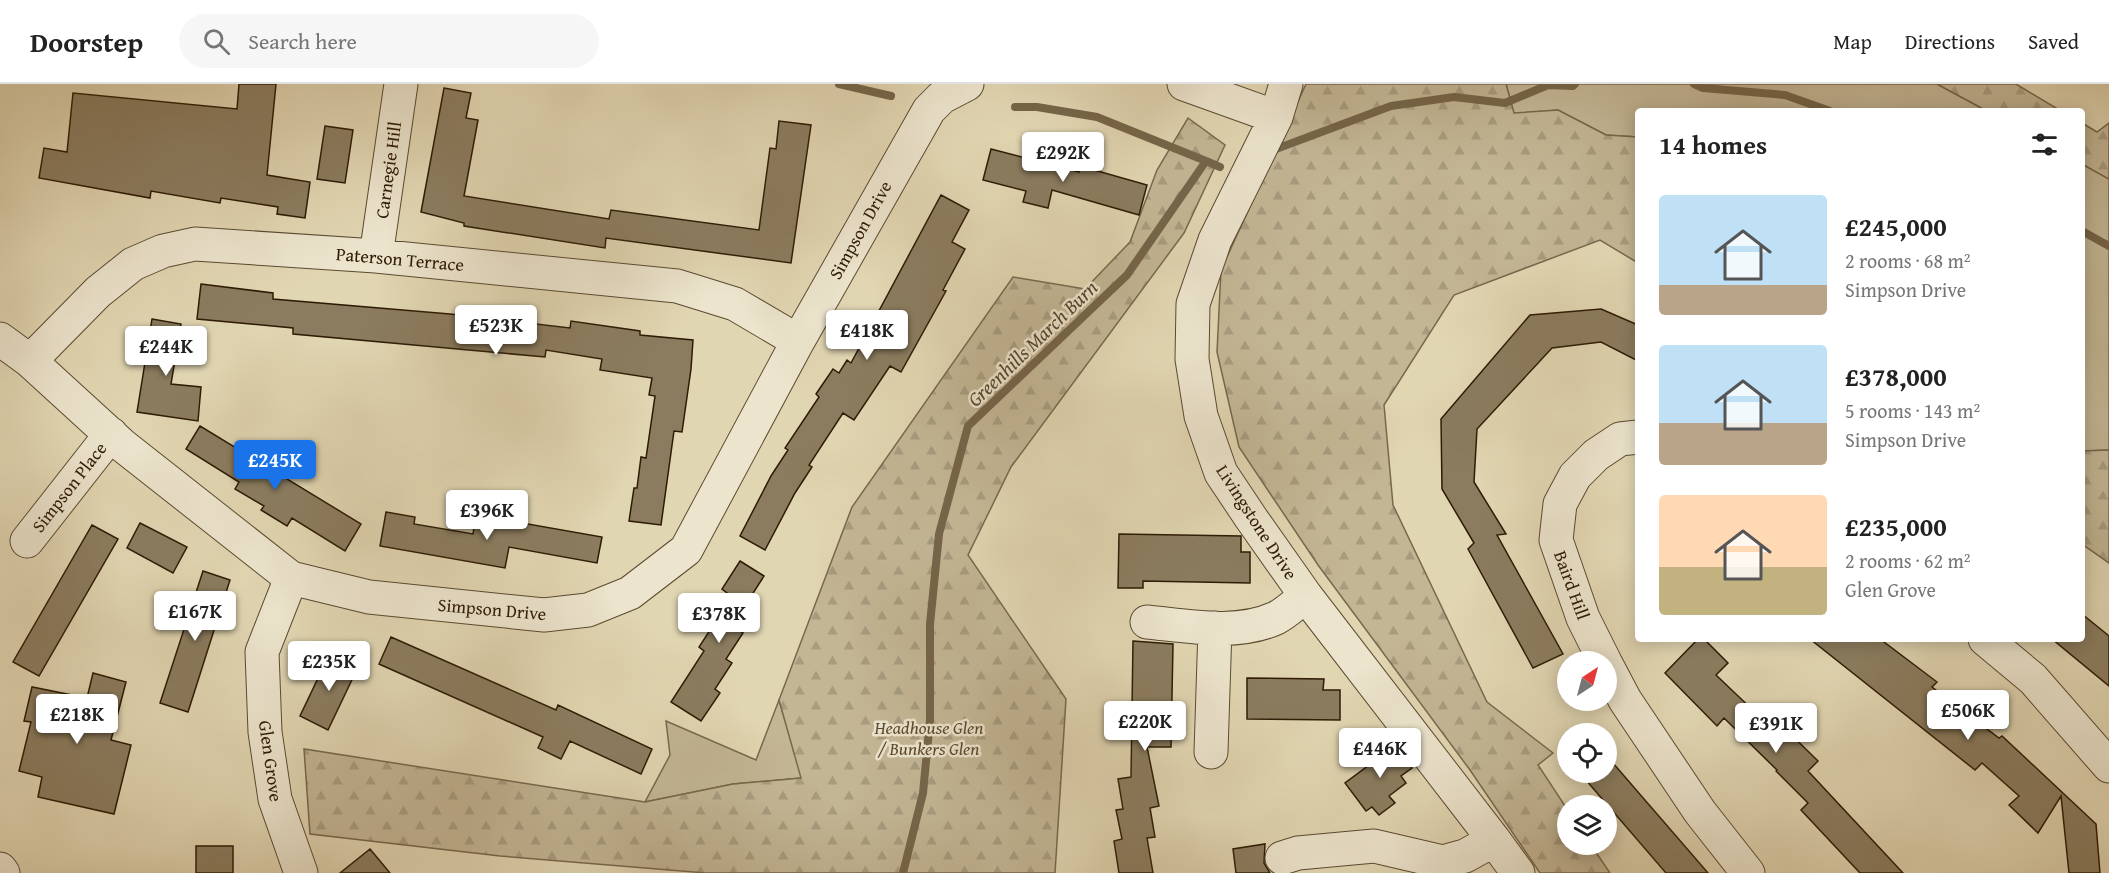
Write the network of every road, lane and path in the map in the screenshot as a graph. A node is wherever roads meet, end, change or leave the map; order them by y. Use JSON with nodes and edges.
{"nodes":[{"id":1,"x":401,"y":84,"type":"edge"},
{"id":2,"x":1184,"y":84,"type":"edge"},
{"id":3,"x":1286,"y":84,"type":"edge"},
{"id":4,"x":947,"y":88,"type":"edge"},
{"id":5,"x":1276,"y":117,"type":"junction"},
{"id":6,"x":376,"y":256,"type":"junction"},
{"id":7,"x":0,"y":339,"type":"edge"},
{"id":8,"x":798,"y":340,"type":"junction"},
{"id":9,"x":30,"y":361,"type":"junction"},
{"id":10,"x":111,"y":434,"type":"junction"},
{"id":11,"x":1635,"y":437,"type":"edge"},
{"id":12,"x":27,"y":540,"type":"dead end"},
{"id":13,"x":291,"y":579,"type":"junction"},
{"id":14,"x":1306,"y":596,"type":"junction"},
{"id":15,"x":1147,"y":622,"type":"dead end"},
{"id":16,"x":1215,"y":628,"type":"junction"},
{"id":17,"x":1989,"y":642,"type":"edge"},
{"id":18,"x":1600,"y":651,"type":"edge"},
{"id":19,"x":1617,"y":684,"type":"edge"},
{"id":20,"x":1211,"y":752,"type":"dead end"},
{"id":21,"x":2109,"y":766,"type":"edge"},
{"id":22,"x":1494,"y":840,"type":"junction"},
{"id":23,"x":1282,"y":858,"type":"dead end"},
{"id":24,"x":1337,"y":861,"type":"edge"},
{"id":25,"x":0,"y":869,"type":"edge"},
{"id":26,"x":3,"y":873,"type":"edge"},
{"id":27,"x":301,"y":873,"type":"edge"},
{"id":28,"x":1518,"y":873,"type":"edge"},
{"id":29,"x":1748,"y":873,"type":"edge"}],
"edges":[{"from":1,"to":6,"type":"street","name":"Carnegie Hill"},
{"from":2,"to":5,"type":"street"},
{"from":3,"to":5,"type":"street","name":"Livingstone Drive"},
{"from":4,"to":8,"type":"street","name":"Simpson Drive"},
{"from":5,"to":14,"type":"street","name":"Livingstone Drive"},
{"from":6,"to":8,"type":"street","name":"Paterson Terrace"},
{"from":6,"to":9,"type":"street","name":"Paterson Terrace"},
{"from":7,"to":9,"type":"street","name":"Simpson Drive"},
{"from":8,"to":13,"type":"street","name":"Simpson Drive"},
{"from":9,"to":10,"type":"street","name":"Simpson Drive"},
{"from":10,"to":12,"type":"street","name":"Simpson Place"},
{"from":10,"to":13,"type":"street","name":"Simpson Drive"},
{"from":11,"to":18,"type":"street","name":"Baird Hill"},
{"from":13,"to":27,"type":"street","name":"Glen Grove"},
{"from":14,"to":16,"type":"street"},
{"from":14,"to":22,"type":"street","name":"Livingstone Drive"},
{"from":15,"to":16,"type":"street"},
{"from":16,"to":20,"type":"street"},
{"from":17,"to":21,"type":"street"},
{"from":19,"to":29,"type":"street","name":"Baird Hill"},
{"from":22,"to":24,"type":"street"},
{"from":22,"to":28,"type":"street","name":"Livingstone Drive"},
{"from":23,"to":24,"type":"street"},
{"from":25,"to":26,"type":"street"}]}
